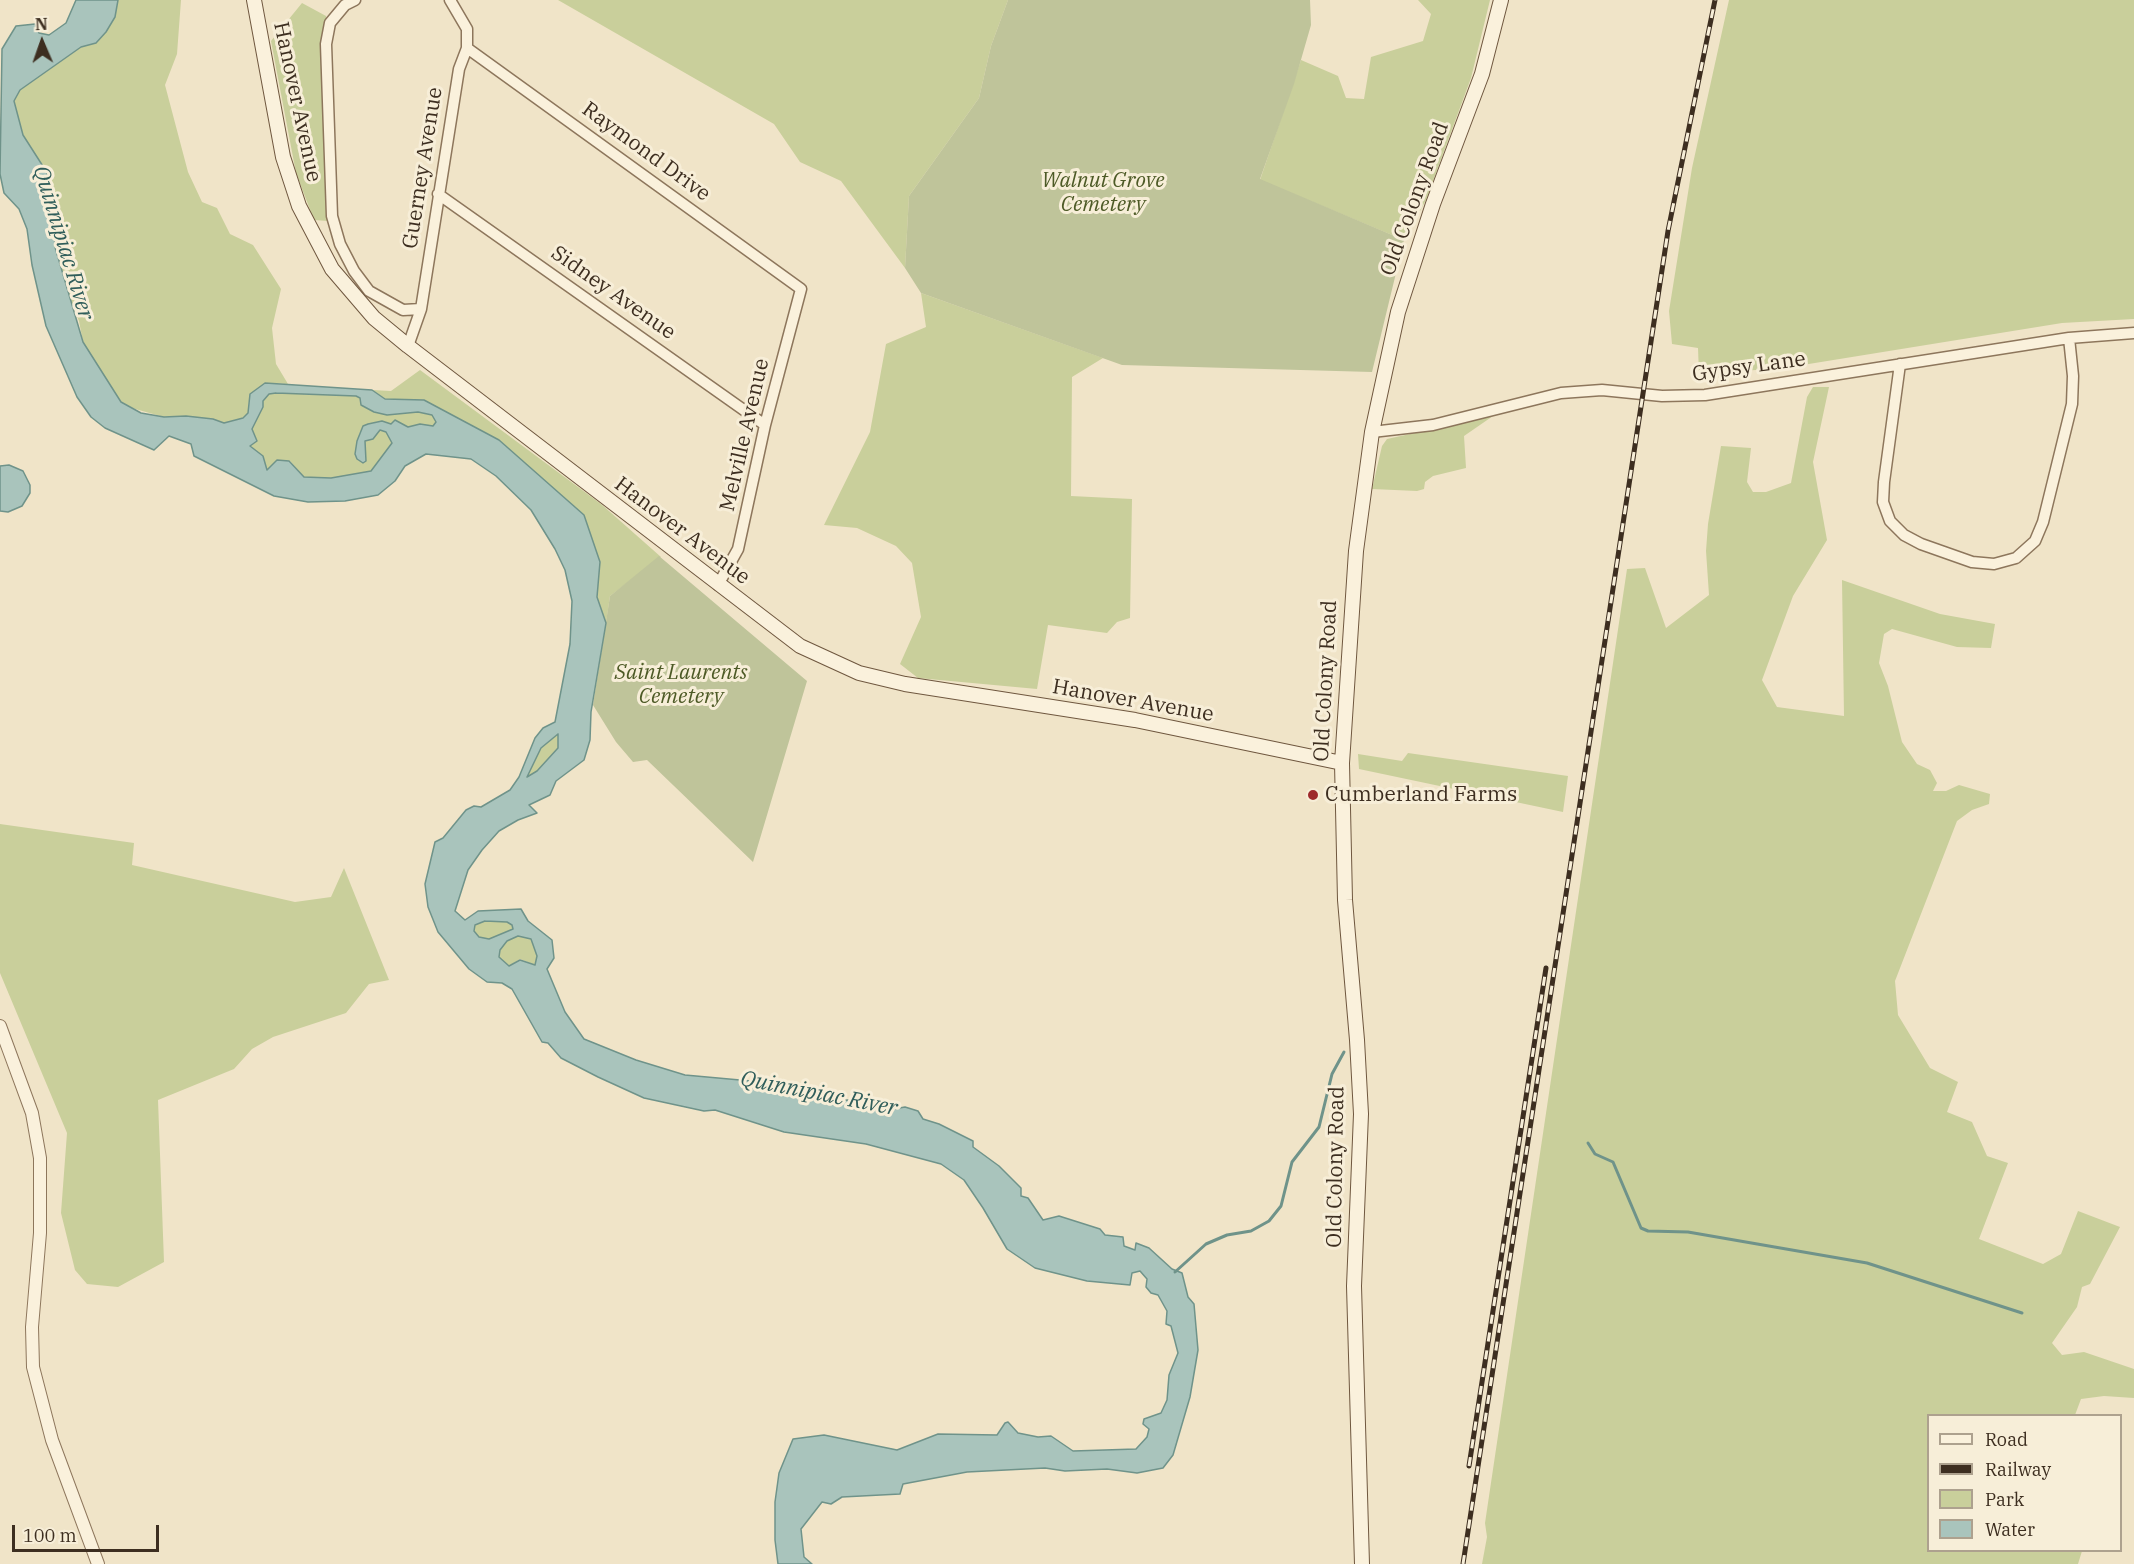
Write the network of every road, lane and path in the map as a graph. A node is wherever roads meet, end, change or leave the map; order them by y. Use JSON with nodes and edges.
{"nodes":[{"id":1,"x":254,"y":0,"type":"edge"},
{"id":2,"x":355,"y":0,"type":"edge"},
{"id":3,"x":450,"y":0,"type":"edge"},
{"id":4,"x":1501,"y":0,"type":"edge"},
{"id":5,"x":467,"y":48,"type":"junction"},
{"id":6,"x":438,"y":194,"type":"junction"},
{"id":7,"x":801,"y":289,"type":"joint"},
{"id":8,"x":422,"y":309,"type":"junction"},
{"id":9,"x":2134,"y":333,"type":"edge"},
{"id":10,"x":2069,"y":338,"type":"junction"},
{"id":11,"x":408,"y":346,"type":"junction"},
{"id":12,"x":1900,"y":364,"type":"junction"},
{"id":13,"x":765,"y":425,"type":"junction"},
{"id":14,"x":1372,"y":432,"type":"junction"},
{"id":15,"x":718,"y":585,"type":"junction"},
{"id":16,"x":1342,"y":763,"type":"junction"},
{"id":17,"x":0,"y":1026,"type":"edge"},
{"id":18,"x":98,"y":1564,"type":"edge"},
{"id":19,"x":1362,"y":1564,"type":"edge"}],
"edges":[{"from":1,"to":11,"type":"main road","name":"Hanover Avenue"},
{"from":2,"to":8,"type":"street"},
{"from":3,"to":5,"type":"street","name":"Guerney Avenue"},
{"from":4,"to":14,"type":"main road","name":"Old Colony Road"},
{"from":5,"to":6,"type":"street","name":"Guerney Avenue"},
{"from":5,"to":7,"type":"street","name":"Raymond Drive"},
{"from":6,"to":8,"type":"street","name":"Guerney Avenue"},
{"from":6,"to":13,"type":"street","name":"Sidney Avenue"},
{"from":7,"to":13,"type":"street","name":"Melville Avenue"},
{"from":8,"to":11,"type":"street","name":"Guerney Avenue"},
{"from":9,"to":10,"type":"street","name":"Gypsy Lane"},
{"from":10,"to":12,"type":"street","name":"Gypsy Lane"},
{"from":10,"to":12,"type":"street"},
{"from":11,"to":15,"type":"main road","name":"Hanover Avenue"},
{"from":12,"to":14,"type":"street","name":"Gypsy Lane"},
{"from":13,"to":15,"type":"street","name":"Melville Avenue"},
{"from":14,"to":16,"type":"main road","name":"Old Colony Road"},
{"from":15,"to":16,"type":"main road","name":"Hanover Avenue"},
{"from":16,"to":19,"type":"main road","name":"Old Colony Road"},
{"from":17,"to":18,"type":"street"}]}
